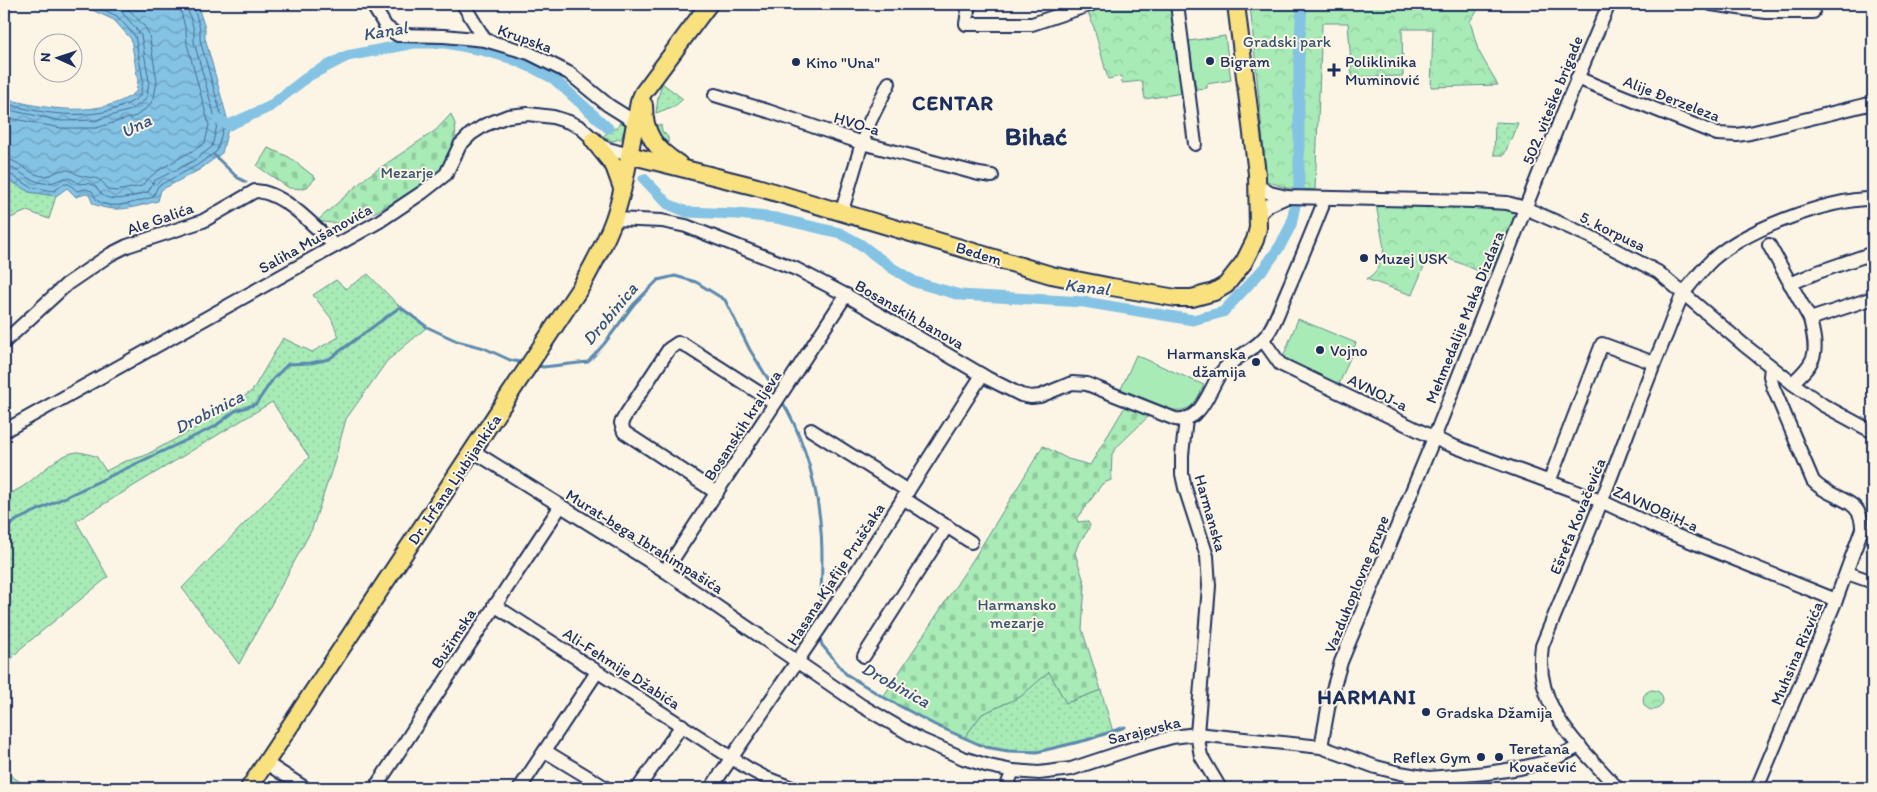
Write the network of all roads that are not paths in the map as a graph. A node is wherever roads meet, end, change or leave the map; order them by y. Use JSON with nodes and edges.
{"nodes":[{"id":1,"x":372,"y":4,"type":"edge"},
{"id":2,"x":463,"y":4,"type":"edge"},
{"id":3,"x":709,"y":4,"type":"edge"},
{"id":4,"x":969,"y":4,"type":"edge"},
{"id":5,"x":1092,"y":4,"type":"edge"},
{"id":6,"x":1177,"y":4,"type":"edge"},
{"id":7,"x":1236,"y":4,"type":"edge"},
{"id":8,"x":1609,"y":4,"type":"edge"},
{"id":9,"x":1711,"y":4,"type":"edge"},
{"id":10,"x":1789,"y":8,"type":"edge"},
{"id":11,"x":1813,"y":12,"type":"dead end"},
{"id":12,"x":485,"y":40,"type":"junction"},
{"id":13,"x":1577,"y":78,"type":"junction"},
{"id":14,"x":889,"y":84,"type":"dead end"},
{"id":15,"x":715,"y":95,"type":"dead end"},
{"id":16,"x":1873,"y":103,"type":"edge"},
{"id":17,"x":640,"y":123,"type":"junction"},
{"id":18,"x":593,"y":140,"type":"junction"},
{"id":19,"x":862,"y":143,"type":"junction"},
{"id":20,"x":1195,"y":144,"type":"dead end"},
{"id":21,"x":629,"y":155,"type":"junction"},
{"id":22,"x":666,"y":164,"type":"junction"},
{"id":23,"x":688,"y":169,"type":"junction"},
{"id":24,"x":992,"y":176,"type":"dead end"},
{"id":25,"x":1258,"y":186,"type":"junction"},
{"id":26,"x":622,"y":188,"type":"junction"},
{"id":27,"x":1287,"y":197,"type":"junction"},
{"id":28,"x":1318,"y":198,"type":"junction"},
{"id":29,"x":1873,"y":198,"type":"edge"},
{"id":30,"x":1525,"y":208,"type":"junction"},
{"id":31,"x":841,"y":214,"type":"junction"},
{"id":32,"x":1258,"y":215,"type":"junction"},
{"id":33,"x":614,"y":219,"type":"junction"},
{"id":34,"x":1769,"y":245,"type":"dead end"},
{"id":35,"x":335,"y":246,"type":"junction"},
{"id":36,"x":1873,"y":253,"type":"edge"},
{"id":37,"x":1790,"y":284,"type":"junction"},
{"id":38,"x":1683,"y":294,"type":"junction"},
{"id":39,"x":846,"y":295,"type":"junction"},
{"id":40,"x":1873,"y":298,"type":"edge"},
{"id":41,"x":1810,"y":319,"type":"junction"},
{"id":42,"x":1263,"y":340,"type":"junction"},
{"id":43,"x":4,"y":342,"type":"edge"},
{"id":44,"x":1654,"y":363,"type":"junction"},
{"id":45,"x":1771,"y":367,"type":"junction"},
{"id":46,"x":982,"y":375,"type":"junction"},
{"id":47,"x":1792,"y":383,"type":"junction"},
{"id":48,"x":779,"y":397,"type":"junction"},
{"id":49,"x":1186,"y":419,"type":"junction"},
{"id":50,"x":811,"y":430,"type":"dead end"},
{"id":51,"x":4,"y":431,"type":"edge"},
{"id":52,"x":1873,"y":432,"type":"edge"},
{"id":53,"x":1434,"y":438,"type":"junction"},
{"id":54,"x":473,"y":451,"type":"junction"},
{"id":55,"x":1549,"y":482,"type":"junction"},
{"id":56,"x":717,"y":493,"type":"junction"},
{"id":57,"x":905,"y":494,"type":"junction"},
{"id":58,"x":1601,"y":501,"type":"junction"},
{"id":59,"x":560,"y":507,"type":"junction"},
{"id":60,"x":946,"y":526,"type":"junction"},
{"id":61,"x":971,"y":542,"type":"dead end"},
{"id":62,"x":665,"y":572,"type":"junction"},
{"id":63,"x":1847,"y":572,"type":"junction"},
{"id":64,"x":1873,"y":582,"type":"edge"},
{"id":65,"x":1836,"y":600,"type":"junction"},
{"id":66,"x":494,"y":605,"type":"junction"},
{"id":67,"x":864,"y":656,"type":"dead end"},
{"id":68,"x":797,"y":661,"type":"junction"},
{"id":69,"x":597,"y":672,"type":"junction"},
{"id":70,"x":682,"y":725,"type":"junction"},
{"id":71,"x":1197,"y":734,"type":"junction"},
{"id":72,"x":1580,"y":746,"type":"junction"},
{"id":73,"x":1321,"y":747,"type":"junction"},
{"id":74,"x":545,"y":752,"type":"junction"},
{"id":75,"x":732,"y":758,"type":"junction"},
{"id":76,"x":266,"y":763,"type":"junction"},
{"id":77,"x":1013,"y":771,"type":"junction"},
{"id":78,"x":1428,"y":783,"type":"edge"},
{"id":79,"x":249,"y":788,"type":"edge"},
{"id":80,"x":305,"y":788,"type":"edge"},
{"id":81,"x":375,"y":788,"type":"edge"},
{"id":82,"x":520,"y":788,"type":"edge"},
{"id":83,"x":606,"y":788,"type":"edge"},
{"id":84,"x":638,"y":788,"type":"edge"},
{"id":85,"x":711,"y":788,"type":"edge"},
{"id":86,"x":792,"y":788,"type":"edge"},
{"id":87,"x":1006,"y":788,"type":"edge"},
{"id":88,"x":1220,"y":788,"type":"edge"},
{"id":89,"x":1617,"y":788,"type":"edge"},
{"id":90,"x":1756,"y":788,"type":"edge"}],
"edges":[{"from":1,"to":12,"type":"street","name":"Krupska"},
{"from":2,"to":12,"type":"street"},
{"from":3,"to":17,"type":"main road","name":"Dr. Irfana Ljubijankića"},
{"from":4,"to":5,"type":"street"},
{"from":6,"to":20,"type":"street"},
{"from":7,"to":25,"type":"main road","name":"Bedem"},
{"from":8,"to":13,"type":"street","name":"502. viteške brigade"},
{"from":9,"to":10,"type":"street"},
{"from":10,"to":11,"type":"street"},
{"from":12,"to":17,"type":"street","name":"Krupska"},
{"from":13,"to":16,"type":"street","name":"Alije Đerzeleza"},
{"from":13,"to":30,"type":"street","name":"502. viteške brigade"},
{"from":14,"to":19,"type":"street"},
{"from":15,"to":19,"type":"street","name":"HVO-a"},
{"from":17,"to":21,"type":"main road","name":"Dr. Irfana Ljubijankića"},
{"from":17,"to":23,"type":"main road"},
{"from":18,"to":21,"type":"street","name":"Saliha Mušanovića"},
{"from":18,"to":26,"type":"main road"},
{"from":18,"to":35,"type":"street","name":"Saliha Mušanovića"},
{"from":19,"to":24,"type":"street","name":"HVO-a"},
{"from":19,"to":31,"type":"street"},
{"from":21,"to":22,"type":"main road","name":"Bedem"},
{"from":21,"to":26,"type":"main road","name":"Dr. Irfana Ljubijankića"},
{"from":22,"to":23,"type":"main road","name":"Bedem"},
{"from":22,"to":26,"type":"main road"},
{"from":23,"to":31,"type":"main road","name":"Bedem"},
{"from":25,"to":27,"type":"street","name":"5. korpusa"},
{"from":25,"to":32,"type":"main road","name":"Bedem"},
{"from":26,"to":33,"type":"main road","name":"Dr. Irfana Ljubijankića"},
{"from":27,"to":28,"type":"street","name":"5. korpusa"},
{"from":27,"to":32,"type":"street"},
{"from":28,"to":30,"type":"street","name":"5. korpusa"},
{"from":28,"to":42,"type":"street"},
{"from":29,"to":38,"type":"street","name":"Ešrefa Kovačevića"},
{"from":30,"to":38,"type":"street","name":"5. korpusa"},
{"from":30,"to":53,"type":"street","name":"Mehmedalije Maka Dizdara"},
{"from":31,"to":32,"type":"main road","name":"Bedem"},
{"from":33,"to":39,"type":"street","name":"Bosanskih banova"},
{"from":33,"to":54,"type":"main road","name":"Dr. Irfana Ljubijankića"},
{"from":34,"to":37,"type":"street"},
{"from":35,"to":43,"type":"street","name":"Ale Galića"},
{"from":35,"to":51,"type":"street","name":"Saliha Mušanovića"},
{"from":36,"to":37,"type":"street"},
{"from":37,"to":41,"type":"street"},
{"from":38,"to":44,"type":"street","name":"Ešrefa Kovačevića"},
{"from":38,"to":45,"type":"street","name":"5. korpusa"},
{"from":39,"to":46,"type":"street","name":"Bosanskih banova"},
{"from":39,"to":48,"type":"street","name":"Bosanskih kraljeva"},
{"from":40,"to":41,"type":"street"},
{"from":41,"to":47,"type":"street"},
{"from":42,"to":49,"type":"street"},
{"from":42,"to":53,"type":"street","name":"AVNOJ-a"},
{"from":44,"to":55,"type":"street"},
{"from":44,"to":58,"type":"street","name":"Ešrefa Kovačevića"},
{"from":45,"to":47,"type":"street","name":"5. korpusa"},
{"from":45,"to":63,"type":"street","name":"Muhsina Rizvića"},
{"from":46,"to":49,"type":"street","name":"Bosanskih banova"},
{"from":46,"to":57,"type":"street","name":"Hasana Kjafije Pruščaka"},
{"from":47,"to":52,"type":"street","name":"5. korpusa"},
{"from":48,"to":56,"type":"street","name":"Bosanskih kraljeva"},
{"from":48,"to":56,"type":"street"},
{"from":49,"to":71,"type":"street","name":"Harmanska"},
{"from":50,"to":57,"type":"street"},
{"from":53,"to":55,"type":"street","name":"ZAVNOBiH-a"},
{"from":53,"to":73,"type":"street","name":"Vazduhoplovne grupe"},
{"from":54,"to":59,"type":"street","name":"Murat-bega Ibrahimpašića"},
{"from":54,"to":76,"type":"main road","name":"Dr. Irfana Ljubijankića"},
{"from":55,"to":58,"type":"street","name":"ZAVNOBiH-a"},
{"from":56,"to":62,"type":"street","name":"Bosanskih kraljeva"},
{"from":57,"to":60,"type":"street"},
{"from":57,"to":68,"type":"street","name":"Hasana Kjafije Pruščaka"},
{"from":58,"to":65,"type":"street","name":"ZAVNOBiH-a"},
{"from":58,"to":72,"type":"street","name":"Ešrefa Kovačevića"},
{"from":59,"to":62,"type":"street","name":"Murat-bega Ibrahimpašića"},
{"from":59,"to":66,"type":"street","name":"Bužimska"},
{"from":60,"to":61,"type":"street"},
{"from":60,"to":67,"type":"street"},
{"from":62,"to":68,"type":"street","name":"Murat-bega Ibrahimpašića"},
{"from":63,"to":64,"type":"street"},
{"from":63,"to":65,"type":"street","name":"Muhsina Rizvića"},
{"from":65,"to":90,"type":"street","name":"Muhsina Rizvića"},
{"from":66,"to":69,"type":"street","name":"Ali-Fehmije Džabića"},
{"from":66,"to":81,"type":"street","name":"Bužimska"},
{"from":68,"to":75,"type":"street","name":"Hasana Kjafije Pruščaka"},
{"from":68,"to":77,"type":"street","name":"Sarajevska"},
{"from":69,"to":70,"type":"street","name":"Ali-Fehmije Džabića"},
{"from":69,"to":74,"type":"street"},
{"from":70,"to":75,"type":"street","name":"Ali-Fehmije Džabića"},
{"from":70,"to":84,"type":"street"},
{"from":71,"to":73,"type":"street","name":"Sarajevska"},
{"from":71,"to":77,"type":"street","name":"Sarajevska"},
{"from":71,"to":88,"type":"street","name":"Harmanska"},
{"from":72,"to":78,"type":"street","name":"Sarajevska"},
{"from":72,"to":89,"type":"street","name":"Ešrefa Kovačevića"},
{"from":73,"to":78,"type":"street","name":"Sarajevska"},
{"from":74,"to":82,"type":"street"},
{"from":74,"to":83,"type":"street"},
{"from":75,"to":85,"type":"street","name":"Hasana Kjafije Pruščaka"},
{"from":75,"to":86,"type":"street","name":"Ali-Fehmije Džabića"},
{"from":76,"to":79,"type":"main road","name":"Dr. Irfana Ljubijankića"},
{"from":76,"to":80,"type":"street"},
{"from":77,"to":87,"type":"street"}]}
